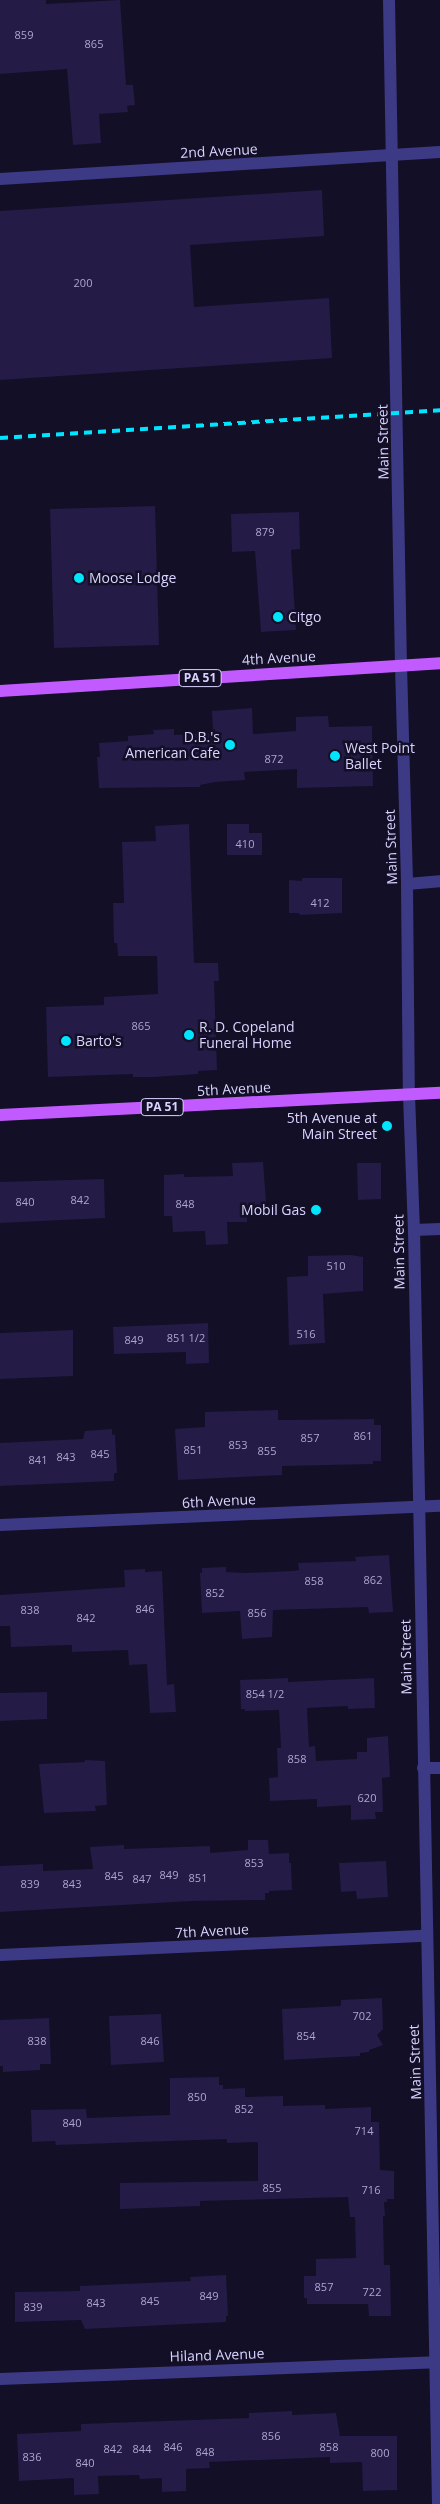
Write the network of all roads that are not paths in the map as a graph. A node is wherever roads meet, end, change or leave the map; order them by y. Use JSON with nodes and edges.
{"nodes":[{"id":1,"x":389,"y":0,"type":"edge"},
{"id":2,"x":440,"y":152,"type":"edge"},
{"id":3,"x":392,"y":155,"type":"junction"},
{"id":4,"x":0,"y":179,"type":"edge"},
{"id":5,"x":440,"y":663,"type":"edge"},
{"id":6,"x":401,"y":666,"type":"junction"},
{"id":7,"x":0,"y":691,"type":"edge"},
{"id":8,"x":440,"y":881,"type":"edge"},
{"id":9,"x":407,"y":884,"type":"junction"},
{"id":10,"x":440,"y":1093,"type":"edge"},
{"id":11,"x":409,"y":1096,"type":"junction"},
{"id":12,"x":0,"y":1115,"type":"edge"},
{"id":13,"x":414,"y":1230,"type":"junction"},
{"id":14,"x":440,"y":1230,"type":"edge"},
{"id":15,"x":440,"y":1506,"type":"edge"},
{"id":16,"x":418,"y":1507,"type":"junction"},
{"id":17,"x":0,"y":1526,"type":"edge"},
{"id":18,"x":423,"y":1768,"type":"junction"},
{"id":19,"x":440,"y":1768,"type":"edge"},
{"id":20,"x":426,"y":1936,"type":"junction"},
{"id":21,"x":0,"y":1955,"type":"edge"},
{"id":22,"x":435,"y":2043,"type":"edge"},
{"id":23,"x":438,"y":2309,"type":"edge"},
{"id":24,"x":436,"y":2362,"type":"junction"},
{"id":25,"x":0,"y":2379,"type":"edge"},
{"id":26,"x":438,"y":2504,"type":"edge"}],
"edges":[{"from":1,"to":3,"type":"street","name":"Main Street"},
{"from":2,"to":3,"type":"street","name":"2nd Avenue"},
{"from":3,"to":4,"type":"street","name":"2nd Avenue"},
{"from":3,"to":6,"type":"street","name":"Main Street"},
{"from":5,"to":6,"type":"main road","name":"4th Avenue","number":"PA 51"},
{"from":6,"to":7,"type":"main road","name":"4th Avenue","number":"PA 51"},
{"from":6,"to":9,"type":"street","name":"Main Street"},
{"from":8,"to":9,"type":"street"},
{"from":9,"to":11,"type":"street","name":"Main Street"},
{"from":10,"to":11,"type":"main road","name":"5th Avenue","number":"PA 51"},
{"from":11,"to":12,"type":"main road","name":"5th Avenue","number":"PA 51"},
{"from":11,"to":13,"type":"street","name":"Main Street"},
{"from":13,"to":14,"type":"street"},
{"from":13,"to":16,"type":"street","name":"Main Street"},
{"from":15,"to":16,"type":"street","name":"6th Avenue"},
{"from":16,"to":17,"type":"street","name":"6th Avenue"},
{"from":16,"to":18,"type":"street","name":"Main Street"},
{"from":18,"to":19,"type":"street"},
{"from":18,"to":20,"type":"street","name":"Main Street"},
{"from":20,"to":21,"type":"street","name":"7th Avenue"},
{"from":20,"to":22,"type":"street","name":"Main Street"},
{"from":22,"to":23,"type":"street","name":"Main Street"},
{"from":23,"to":24,"type":"street","name":"Main Street"},
{"from":24,"to":25,"type":"street","name":"Hiland Avenue"},
{"from":24,"to":26,"type":"street","name":"Main Street"}]}
